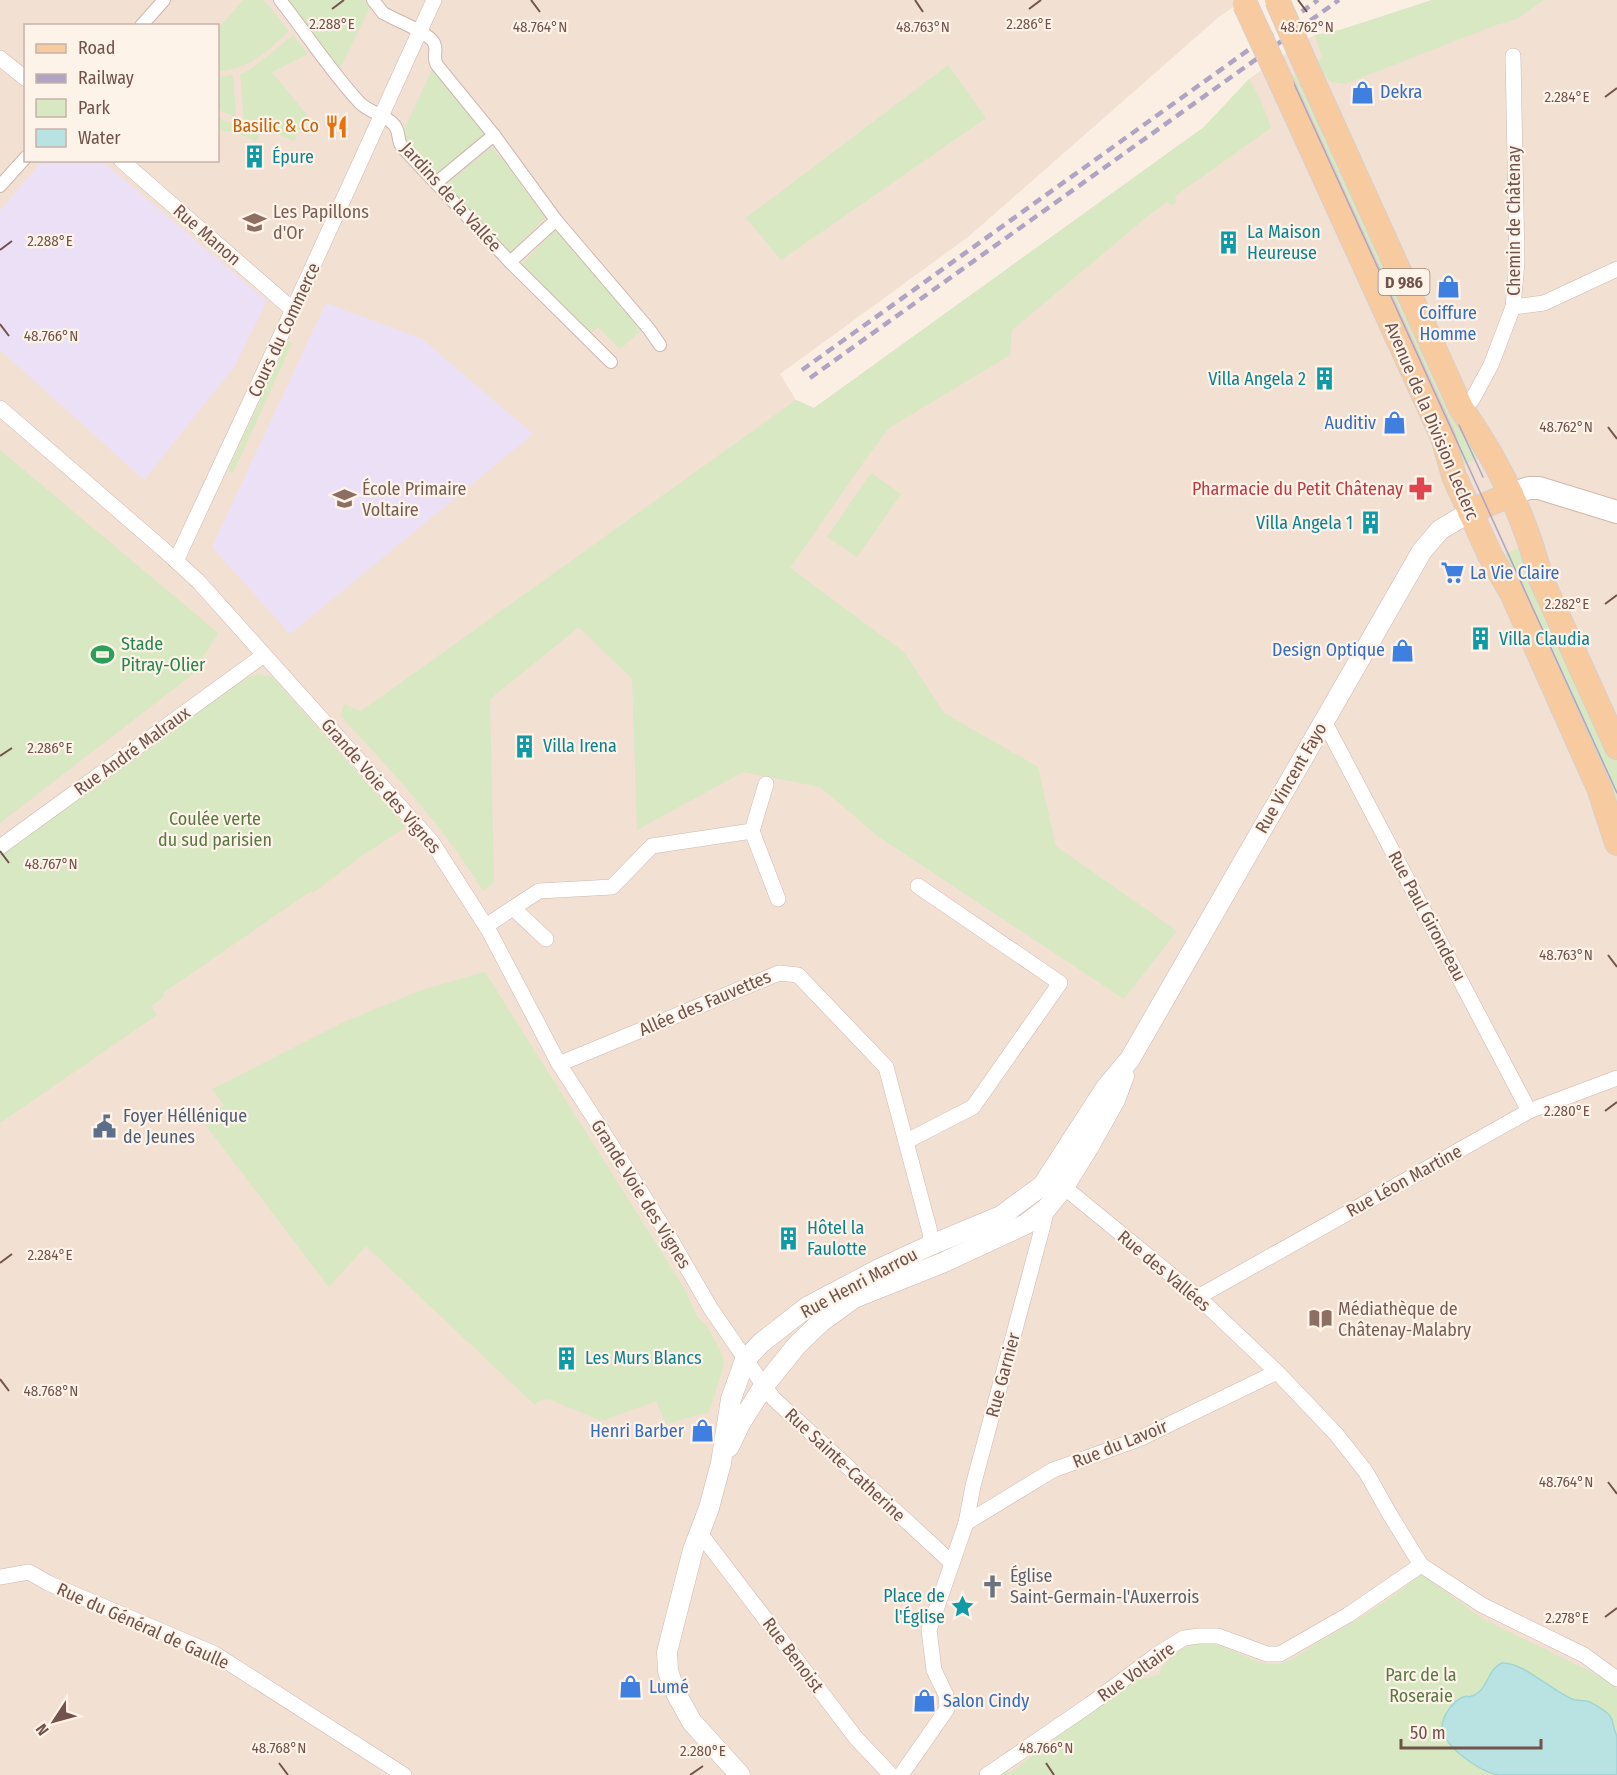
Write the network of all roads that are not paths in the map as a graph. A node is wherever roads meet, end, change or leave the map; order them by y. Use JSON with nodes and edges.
{"nodes":[{"id":1,"x":164,"y":0,"type":"edge"},
{"id":2,"x":280,"y":0,"type":"edge"},
{"id":3,"x":373,"y":0,"type":"edge"},
{"id":4,"x":434,"y":0,"type":"edge"},
{"id":5,"x":1277,"y":0,"type":"edge"},
{"id":6,"x":1244,"y":2,"type":"edge"},
{"id":7,"x":143,"y":24,"type":"edge"},
{"id":8,"x":419,"y":32,"type":"junction"},
{"id":9,"x":1513,"y":56,"type":"dead end"},
{"id":10,"x":0,"y":58,"type":"edge"},
{"id":11,"x":24,"y":77,"type":"edge"},
{"id":12,"x":382,"y":117,"type":"junction"},
{"id":13,"x":494,"y":135,"type":"junction"},
{"id":14,"x":24,"y":159,"type":"edge"},
{"id":15,"x":123,"y":162,"type":"edge"},
{"id":16,"x":436,"y":183,"type":"junction"},
{"id":17,"x":0,"y":186,"type":"edge"},
{"id":18,"x":556,"y":220,"type":"junction"},
{"id":19,"x":510,"y":262,"type":"junction"},
{"id":20,"x":1617,"y":269,"type":"edge"},
{"id":21,"x":1513,"y":307,"type":"junction"},
{"id":22,"x":293,"y":310,"type":"junction"},
{"id":23,"x":660,"y":345,"type":"dead end"},
{"id":24,"x":611,"y":362,"type":"dead end"},
{"id":25,"x":0,"y":408,"type":"edge"},
{"id":26,"x":1461,"y":408,"type":"junction"},
{"id":27,"x":1511,"y":494,"type":"junction"},
{"id":28,"x":1470,"y":512,"type":"junction"},
{"id":29,"x":1617,"y":512,"type":"edge"},
{"id":30,"x":176,"y":561,"type":"junction"},
{"id":31,"x":264,"y":654,"type":"junction"},
{"id":32,"x":1324,"y":721,"type":"junction"},
{"id":33,"x":1617,"y":747,"type":"edge"},
{"id":34,"x":766,"y":784,"type":"dead end"},
{"id":35,"x":752,"y":831,"type":"junction"},
{"id":36,"x":1617,"y":843,"type":"edge"},
{"id":37,"x":0,"y":847,"type":"edge"},
{"id":38,"x":918,"y":886,"type":"dead end"},
{"id":39,"x":778,"y":899,"type":"dead end"},
{"id":40,"x":513,"y":908,"type":"junction"},
{"id":41,"x":486,"y":926,"type":"junction"},
{"id":42,"x":546,"y":939,"type":"dead end"},
{"id":43,"x":1130,"y":1059,"type":"junction"},
{"id":44,"x":559,"y":1064,"type":"junction"},
{"id":45,"x":1617,"y":1078,"type":"edge"},
{"id":46,"x":1529,"y":1111,"type":"junction"},
{"id":47,"x":907,"y":1141,"type":"junction"},
{"id":48,"x":1043,"y":1185,"type":"junction"},
{"id":49,"x":1064,"y":1187,"type":"junction"},
{"id":50,"x":1047,"y":1208,"type":"junction"},
{"id":51,"x":931,"y":1245,"type":"junction"},
{"id":52,"x":1198,"y":1297,"type":"junction"},
{"id":53,"x":745,"y":1360,"type":"junction"},
{"id":54,"x":1277,"y":1372,"type":"junction"},
{"id":55,"x":764,"y":1386,"type":"junction"},
{"id":56,"x":721,"y":1463,"type":"junction"},
{"id":57,"x":966,"y":1523,"type":"junction"},
{"id":58,"x":699,"y":1532,"type":"junction"},
{"id":59,"x":952,"y":1563,"type":"junction"},
{"id":60,"x":1421,"y":1565,"type":"junction"},
{"id":61,"x":0,"y":1576,"type":"edge"},
{"id":62,"x":1617,"y":1679,"type":"edge"},
{"id":63,"x":404,"y":1775,"type":"edge"},
{"id":64,"x":740,"y":1775,"type":"edge"},
{"id":65,"x":891,"y":1775,"type":"edge"},
{"id":66,"x":901,"y":1775,"type":"edge"},
{"id":67,"x":987,"y":1775,"type":"edge"}],
"edges":[{"from":1,"to":7,"type":"street"},
{"from":2,"to":12,"type":"street","name":"Jardins de la Vallée"},
{"from":3,"to":8,"type":"street"},
{"from":4,"to":8,"type":"street","name":"Cours du Commerce"},
{"from":5,"to":26,"type":"main road","name":"Avenue de la Division Leclerc","number":"D 986","bridge":true},
{"from":6,"to":28,"type":"main road","name":"Avenue de la Division Leclerc","bridge":true},
{"from":8,"to":12,"type":"street","name":"Cours du Commerce"},
{"from":8,"to":13,"type":"street"},
{"from":9,"to":21,"type":"street","name":"Chemin de Châtenay"},
{"from":10,"to":11,"type":"street"},
{"from":12,"to":16,"type":"street","name":"Jardins de la Vallée"},
{"from":12,"to":22,"type":"street","name":"Cours du Commerce"},
{"from":13,"to":16,"type":"street"},
{"from":13,"to":18,"type":"street"},
{"from":14,"to":17,"type":"street"},
{"from":15,"to":22,"type":"street","name":"Rue Manon"},
{"from":16,"to":19,"type":"street","name":"Jardins de la Vallée"},
{"from":18,"to":19,"type":"street"},
{"from":18,"to":23,"type":"street"},
{"from":19,"to":24,"type":"street","name":"Jardins de la Vallée"},
{"from":20,"to":21,"type":"street"},
{"from":21,"to":26,"type":"street","name":"Chemin de Châtenay"},
{"from":22,"to":30,"type":"street","name":"Cours du Commerce"},
{"from":25,"to":30,"type":"street","name":"Grande Voie des Vignes"},
{"from":26,"to":27,"type":"main road","name":"Avenue de la Division Leclerc","number":"D 986"},
{"from":27,"to":28,"type":"main road"},
{"from":27,"to":29,"type":"main road"},
{"from":27,"to":33,"type":"main road","name":"Avenue de la Division Leclerc","number":"D 986"},
{"from":28,"to":32,"type":"street","name":"Rue Vincent Fayo"},
{"from":28,"to":36,"type":"main road","name":"Avenue de la Division Leclerc"},
{"from":30,"to":31,"type":"street","name":"Grande Voie des Vignes"},
{"from":31,"to":37,"type":"street","name":"Rue André Malraux"},
{"from":31,"to":41,"type":"street","name":"Grande Voie des Vignes"},
{"from":32,"to":43,"type":"street","name":"Rue Vincent Fayo"},
{"from":32,"to":46,"type":"street","name":"Rue Paul Girondeau"},
{"from":34,"to":35,"type":"street"},
{"from":35,"to":39,"type":"street"},
{"from":35,"to":40,"type":"street"},
{"from":38,"to":47,"type":"street"},
{"from":40,"to":41,"type":"street"},
{"from":40,"to":42,"type":"street"},
{"from":41,"to":44,"type":"street","name":"Grande Voie des Vignes"},
{"from":43,"to":48,"type":"street","name":"Rue Vincent Fayo"},
{"from":43,"to":49,"type":"street","name":"Rue Vincent Fayo"},
{"from":44,"to":47,"type":"street","name":"Allée des Fauvettes"},
{"from":44,"to":53,"type":"street","name":"Grande Voie des Vignes"},
{"from":45,"to":46,"type":"street","name":"Rue Léon Martine"},
{"from":46,"to":52,"type":"street","name":"Rue Léon Martine"},
{"from":47,"to":51,"type":"street","name":"Allée des Fauvettes"},
{"from":48,"to":49,"type":"street"},
{"from":48,"to":50,"type":"street","name":"Rue Garnier"},
{"from":48,"to":51,"type":"street","name":"Rue Henri Marrou"},
{"from":49,"to":50,"type":"street","name":"Rue Vincent Fayo"},
{"from":49,"to":52,"type":"street","name":"Rue des Vallées"},
{"from":50,"to":55,"type":"street","name":"Rue Henri Marrou"},
{"from":50,"to":57,"type":"street","name":"Rue Garnier"},
{"from":51,"to":53,"type":"street","name":"Rue Henri Marrou"},
{"from":52,"to":54,"type":"street","name":"Rue des Vallées"},
{"from":53,"to":55,"type":"street","name":"Rue Sainte-Catherine"},
{"from":53,"to":56,"type":"street","name":"Rue Henri Marrou"},
{"from":54,"to":57,"type":"street","name":"Rue du Lavoir"},
{"from":54,"to":60,"type":"street","name":"Rue des Vallées"},
{"from":55,"to":56,"type":"street","name":"Rue Henri Marrou"},
{"from":55,"to":59,"type":"street","name":"Rue Sainte-Catherine"},
{"from":56,"to":58,"type":"street","name":"Rue Henri Marrou"},
{"from":57,"to":59,"type":"street","name":"Rue Garnier"},
{"from":58,"to":64,"type":"street","name":"Rue Henri Marrou"},
{"from":58,"to":65,"type":"street","name":"Rue Benoist"},
{"from":59,"to":66,"type":"street","name":"Rue Garnier"},
{"from":60,"to":62,"type":"street"},
{"from":60,"to":67,"type":"street","name":"Rue Voltaire"},
{"from":61,"to":63,"type":"street","name":"Rue du Général de Gaulle"}]}
